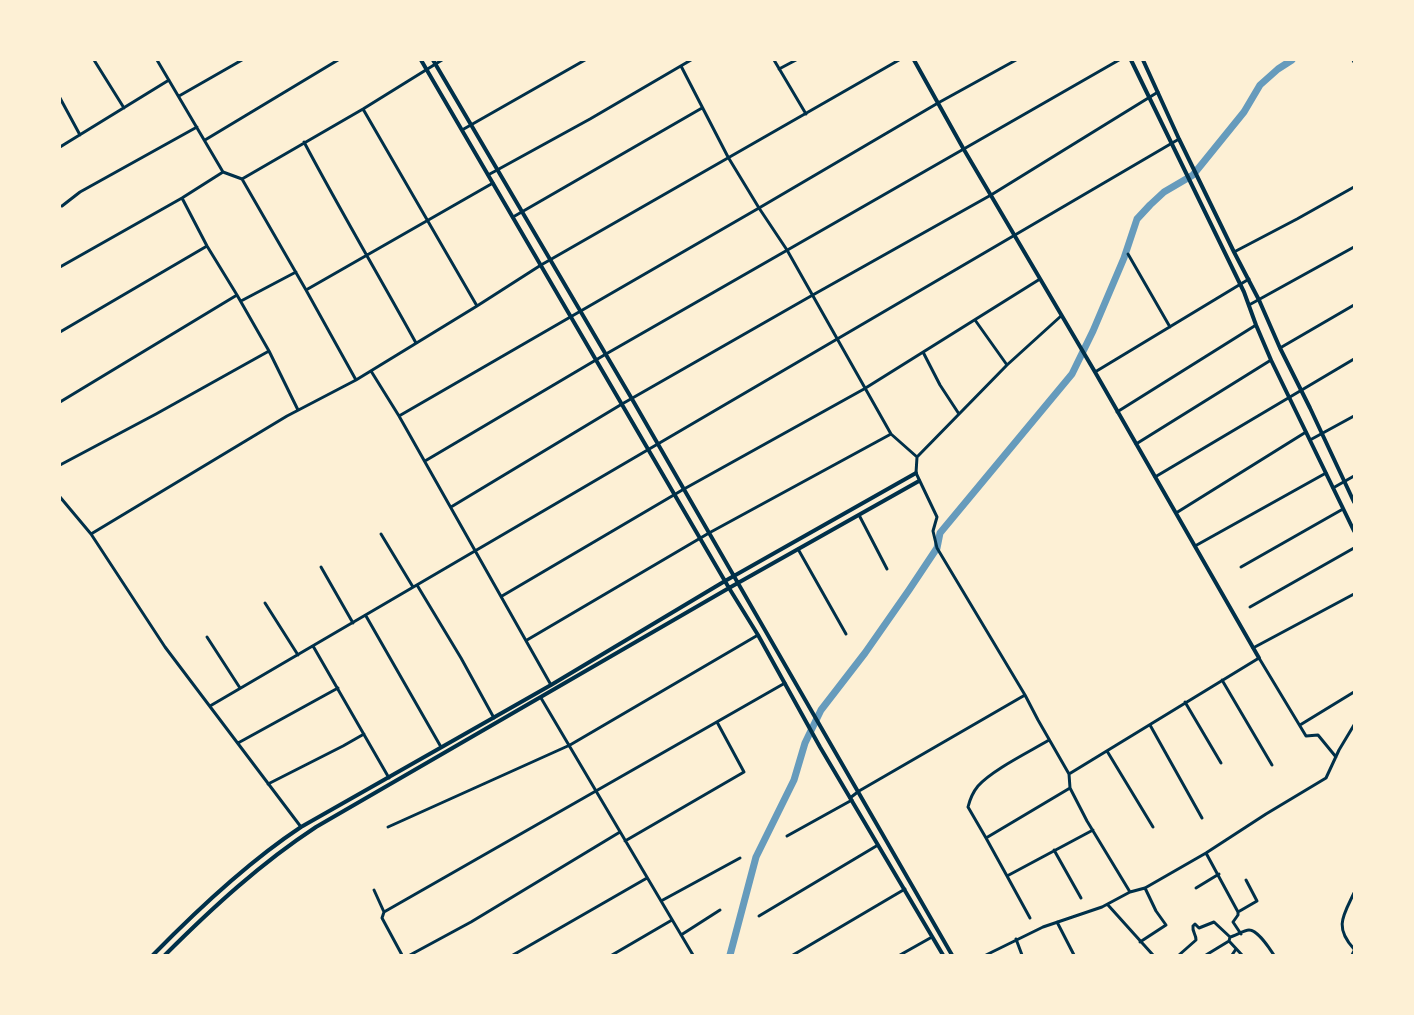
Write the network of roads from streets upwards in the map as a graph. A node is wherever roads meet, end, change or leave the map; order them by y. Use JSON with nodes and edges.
{"nodes":[{"id":1,"x":94,"y":60,"type":"edge"},
{"id":2,"x":157,"y":60,"type":"edge"},
{"id":3,"x":242,"y":60,"type":"edge"},
{"id":4,"x":338,"y":60,"type":"edge"},
{"id":5,"x":422,"y":60,"type":"edge"},
{"id":6,"x":442,"y":60,"type":"edge"},
{"id":7,"x":585,"y":60,"type":"edge"},
{"id":8,"x":691,"y":60,"type":"edge"},
{"id":9,"x":774,"y":60,"type":"edge"},
{"id":10,"x":796,"y":60,"type":"edge"},
{"id":11,"x":900,"y":60,"type":"edge"},
{"id":12,"x":914,"y":60,"type":"edge"},
{"id":13,"x":1016,"y":60,"type":"edge"},
{"id":14,"x":1119,"y":60,"type":"edge"},
{"id":15,"x":1131,"y":60,"type":"edge"},
{"id":16,"x":1144,"y":60,"type":"edge"},
{"id":17,"x":434,"y":62,"type":"edge"},
{"id":18,"x":681,"y":66,"type":"junction"},
{"id":19,"x":780,"y":69,"type":"junction"},
{"id":20,"x":427,"y":70,"type":"junction"},
{"id":21,"x":169,"y":80,"type":"junction"},
{"id":22,"x":1158,"y":92,"type":"junction"},
{"id":23,"x":179,"y":96,"type":"junction"},
{"id":24,"x":1149,"y":97,"type":"junction"},
{"id":25,"x":60,"y":98,"type":"edge"},
{"id":26,"x":938,"y":103,"type":"junction"},
{"id":27,"x":124,"y":108,"type":"junction"},
{"id":28,"x":702,"y":108,"type":"junction"},
{"id":29,"x":362,"y":109,"type":"junction"},
{"id":30,"x":806,"y":114,"type":"junction"},
{"id":31,"x":471,"y":125,"type":"junction"},
{"id":32,"x":197,"y":127,"type":"junction"},
{"id":33,"x":462,"y":130,"type":"junction"},
{"id":34,"x":80,"y":135,"type":"junction"},
{"id":35,"x":1179,"y":139,"type":"junction"},
{"id":36,"x":205,"y":140,"type":"junction"},
{"id":37,"x":304,"y":142,"type":"junction"},
{"id":38,"x":1172,"y":143,"type":"junction"},
{"id":39,"x":60,"y":147,"type":"edge"},
{"id":40,"x":964,"y":148,"type":"junction"},
{"id":41,"x":728,"y":157,"type":"junction"},
{"id":42,"x":498,"y":170,"type":"junction"},
{"id":43,"x":223,"y":172,"type":"junction"},
{"id":44,"x":488,"y":175,"type":"junction"},
{"id":45,"x":242,"y":179,"type":"junction"},
{"id":46,"x":493,"y":183,"type":"junction"},
{"id":47,"x":1354,"y":187,"type":"edge"},
{"id":48,"x":991,"y":195,"type":"junction"},
{"id":49,"x":182,"y":198,"type":"junction"},
{"id":50,"x":62,"y":206,"type":"dead end"},
{"id":51,"x":759,"y":208,"type":"junction"},
{"id":52,"x":523,"y":212,"type":"junction"},
{"id":53,"x":513,"y":217,"type":"junction"},
{"id":54,"x":428,"y":220,"type":"junction"},
{"id":55,"x":1014,"y":234,"type":"junction"},
{"id":56,"x":207,"y":246,"type":"junction"},
{"id":57,"x":1354,"y":246,"type":"edge"},
{"id":58,"x":787,"y":250,"type":"junction"},
{"id":59,"x":1234,"y":252,"type":"junction"},
{"id":60,"x":367,"y":254,"type":"junction"},
{"id":61,"x":1128,"y":254,"type":"dead end"},
{"id":62,"x":550,"y":259,"type":"junction"},
{"id":63,"x":541,"y":265,"type":"junction"},
{"id":64,"x":60,"y":267,"type":"edge"},
{"id":65,"x":296,"y":272,"type":"junction"},
{"id":66,"x":1040,"y":279,"type":"junction"},
{"id":67,"x":1249,"y":280,"type":"junction"},
{"id":68,"x":1240,"y":284,"type":"junction"},
{"id":69,"x":306,"y":290,"type":"junction"},
{"id":70,"x":237,"y":295,"type":"junction"},
{"id":71,"x":811,"y":296,"type":"junction"},
{"id":72,"x":1259,"y":300,"type":"junction"},
{"id":73,"x":241,"y":301,"type":"junction"},
{"id":74,"x":1354,"y":305,"type":"edge"},
{"id":75,"x":477,"y":306,"type":"junction"},
{"id":76,"x":1249,"y":306,"type":"junction"},
{"id":77,"x":581,"y":311,"type":"junction"},
{"id":78,"x":1061,"y":316,"type":"junction"},
{"id":79,"x":571,"y":317,"type":"junction"},
{"id":80,"x":975,"y":320,"type":"junction"},
{"id":81,"x":1256,"y":325,"type":"junction"},
{"id":82,"x":1170,"y":327,"type":"junction"},
{"id":83,"x":60,"y":332,"type":"edge"},
{"id":84,"x":836,"y":340,"type":"junction"},
{"id":85,"x":416,"y":343,"type":"junction"},
{"id":86,"x":1280,"y":348,"type":"junction"},
{"id":87,"x":269,"y":351,"type":"junction"},
{"id":88,"x":923,"y":352,"type":"junction"},
{"id":89,"x":606,"y":354,"type":"junction"},
{"id":90,"x":1354,"y":359,"type":"edge"},
{"id":91,"x":596,"y":360,"type":"junction"},
{"id":92,"x":1272,"y":360,"type":"junction"},
{"id":93,"x":1007,"y":365,"type":"junction"},
{"id":94,"x":371,"y":371,"type":"junction"},
{"id":95,"x":1095,"y":372,"type":"junction"},
{"id":96,"x":356,"y":380,"type":"junction"},
{"id":97,"x":864,"y":389,"type":"junction"},
{"id":98,"x":1301,"y":389,"type":"junction"},
{"id":99,"x":1289,"y":396,"type":"junction"},
{"id":100,"x":632,"y":399,"type":"junction"},
{"id":101,"x":60,"y":402,"type":"edge"},
{"id":102,"x":622,"y":404,"type":"junction"},
{"id":103,"x":298,"y":410,"type":"junction"},
{"id":104,"x":1117,"y":412,"type":"junction"},
{"id":105,"x":959,"y":414,"type":"junction"},
{"id":106,"x":400,"y":416,"type":"junction"},
{"id":107,"x":1354,"y":416,"type":"edge"},
{"id":108,"x":1306,"y":432,"type":"junction"},
{"id":109,"x":891,"y":434,"type":"junction"},
{"id":110,"x":1322,"y":434,"type":"junction"},
{"id":111,"x":1310,"y":440,"type":"junction"},
{"id":112,"x":658,"y":443,"type":"junction"},
{"id":113,"x":1136,"y":444,"type":"junction"},
{"id":114,"x":648,"y":448,"type":"junction"},
{"id":115,"x":917,"y":457,"type":"junction"},
{"id":116,"x":425,"y":461,"type":"junction"},
{"id":117,"x":60,"y":464,"type":"edge"},
{"id":118,"x":916,"y":473,"type":"junction"},
{"id":119,"x":1326,"y":473,"type":"junction"},
{"id":120,"x":1354,"y":476,"type":"edge"},
{"id":121,"x":1154,"y":477,"type":"junction"},
{"id":122,"x":919,"y":481,"type":"junction"},
{"id":123,"x":1344,"y":481,"type":"junction"},
{"id":124,"x":1333,"y":488,"type":"junction"},
{"id":125,"x":684,"y":489,"type":"junction"},
{"id":126,"x":674,"y":494,"type":"junction"},
{"id":127,"x":60,"y":497,"type":"edge"},
{"id":128,"x":1354,"y":502,"type":"edge"},
{"id":129,"x":451,"y":507,"type":"junction"},
{"id":130,"x":1343,"y":509,"type":"junction"},
{"id":131,"x":1176,"y":513,"type":"junction"},
{"id":132,"x":859,"y":515,"type":"junction"},
{"id":133,"x":1354,"y":531,"type":"edge"},
{"id":134,"x":709,"y":533,"type":"junction"},
{"id":135,"x":91,"y":534,"type":"junction"},
{"id":136,"x":381,"y":534,"type":"dead end"},
{"id":137,"x":701,"y":539,"type":"junction"},
{"id":138,"x":1195,"y":546,"type":"junction"},
{"id":139,"x":1354,"y":548,"type":"edge"},
{"id":140,"x":798,"y":549,"type":"junction"},
{"id":141,"x":477,"y":551,"type":"junction"},
{"id":142,"x":321,"y":567,"type":"dead end"},
{"id":143,"x":1241,"y":567,"type":"dead end"},
{"id":144,"x":887,"y":569,"type":"dead end"},
{"id":145,"x":734,"y":576,"type":"junction"},
{"id":146,"x":725,"y":581,"type":"junction"},
{"id":147,"x":738,"y":584,"type":"junction"},
{"id":148,"x":415,"y":586,"type":"junction"},
{"id":149,"x":729,"y":588,"type":"junction"},
{"id":150,"x":1354,"y":594,"type":"edge"},
{"id":151,"x":502,"y":596,"type":"junction"},
{"id":152,"x":265,"y":603,"type":"dead end"},
{"id":153,"x":1250,"y":607,"type":"dead end"},
{"id":154,"x":366,"y":616,"type":"junction"},
{"id":155,"x":353,"y":623,"type":"junction"},
{"id":156,"x":846,"y":634,"type":"dead end"},
{"id":157,"x":758,"y":635,"type":"junction"},
{"id":158,"x":207,"y":637,"type":"dead end"},
{"id":159,"x":527,"y":640,"type":"junction"},
{"id":160,"x":313,"y":646,"type":"junction"},
{"id":161,"x":1253,"y":648,"type":"junction"},
{"id":162,"x":298,"y":655,"type":"junction"},
{"id":163,"x":1259,"y":658,"type":"junction"},
{"id":164,"x":1222,"y":680,"type":"junction"},
{"id":165,"x":785,"y":683,"type":"junction"},
{"id":166,"x":551,"y":685,"type":"junction"},
{"id":167,"x":240,"y":688,"type":"junction"},
{"id":168,"x":338,"y":688,"type":"junction"},
{"id":169,"x":1354,"y":692,"type":"edge"},
{"id":170,"x":1025,"y":695,"type":"junction"},
{"id":171,"x":541,"y":698,"type":"junction"},
{"id":172,"x":1185,"y":702,"type":"junction"},
{"id":173,"x":210,"y":706,"type":"junction"},
{"id":174,"x":494,"y":718,"type":"junction"},
{"id":175,"x":717,"y":722,"type":"junction"},
{"id":176,"x":1150,"y":725,"type":"junction"},
{"id":177,"x":1300,"y":725,"type":"junction"},
{"id":178,"x":1354,"y":725,"type":"edge"},
{"id":179,"x":364,"y":734,"type":"junction"},
{"id":180,"x":1049,"y":740,"type":"junction"},
{"id":181,"x":238,"y":743,"type":"junction"},
{"id":182,"x":570,"y":745,"type":"junction"},
{"id":183,"x":441,"y":747,"type":"junction"},
{"id":184,"x":1107,"y":751,"type":"junction"},
{"id":185,"x":1336,"y":757,"type":"junction"},
{"id":186,"x":1221,"y":763,"type":"dead end"},
{"id":187,"x":1272,"y":765,"type":"dead end"},
{"id":188,"x":1069,"y":774,"type":"junction"},
{"id":189,"x":389,"y":778,"type":"junction"},
{"id":190,"x":268,"y":784,"type":"junction"},
{"id":191,"x":1070,"y":788,"type":"junction"},
{"id":192,"x":859,"y":791,"type":"junction"},
{"id":193,"x":596,"y":792,"type":"junction"},
{"id":194,"x":851,"y":799,"type":"junction"},
{"id":195,"x":1202,"y":818,"type":"dead end"},
{"id":196,"x":388,"y":827,"type":"dead end"},
{"id":197,"x":1153,"y":827,"type":"dead end"},
{"id":198,"x":301,"y":828,"type":"junction"},
{"id":199,"x":1093,"y":830,"type":"junction"},
{"id":200,"x":620,"y":832,"type":"junction"},
{"id":201,"x":787,"y":836,"type":"dead end"},
{"id":202,"x":986,"y":838,"type":"junction"},
{"id":203,"x":625,"y":841,"type":"junction"},
{"id":204,"x":879,"y":845,"type":"junction"},
{"id":205,"x":1054,"y":850,"type":"junction"},
{"id":206,"x":1206,"y":853,"type":"junction"},
{"id":207,"x":740,"y":858,"type":"dead end"},
{"id":208,"x":1219,"y":874,"type":"junction"},
{"id":209,"x":1007,"y":876,"type":"junction"},
{"id":210,"x":647,"y":878,"type":"junction"},
{"id":211,"x":1246,"y":880,"type":"dead end"},
{"id":212,"x":1145,"y":888,"type":"junction"},
{"id":213,"x":1196,"y":888,"type":"dead end"},
{"id":214,"x":905,"y":889,"type":"junction"},
{"id":215,"x":374,"y":890,"type":"dead end"},
{"id":216,"x":1130,"y":892,"type":"junction"},
{"id":217,"x":1354,"y":893,"type":"edge"},
{"id":218,"x":1081,"y":898,"type":"dead end"},
{"id":219,"x":661,"y":901,"type":"junction"},
{"id":220,"x":1108,"y":905,"type":"junction"},
{"id":221,"x":720,"y":910,"type":"dead end"},
{"id":222,"x":384,"y":912,"type":"junction"},
{"id":223,"x":1238,"y":912,"type":"junction"},
{"id":224,"x":759,"y":916,"type":"dead end"},
{"id":225,"x":1030,"y":918,"type":"dead end"},
{"id":226,"x":672,"y":920,"type":"junction"},
{"id":227,"x":1057,"y":922,"type":"junction"},
{"id":228,"x":1241,"y":934,"type":"junction"},
{"id":229,"x":681,"y":935,"type":"junction"},
{"id":230,"x":932,"y":937,"type":"junction"},
{"id":231,"x":1016,"y":939,"type":"junction"},
{"id":232,"x":1230,"y":939,"type":"junction"},
{"id":233,"x":1140,"y":942,"type":"junction"},
{"id":234,"x":1236,"y":949,"type":"junction"},
{"id":235,"x":1354,"y":950,"type":"edge"},
{"id":236,"x":153,"y":955,"type":"edge"},
{"id":237,"x":165,"y":955,"type":"edge"},
{"id":238,"x":402,"y":955,"type":"edge"},
{"id":239,"x":410,"y":955,"type":"edge"},
{"id":240,"x":513,"y":955,"type":"edge"},
{"id":241,"x":612,"y":955,"type":"edge"},
{"id":242,"x":693,"y":955,"type":"edge"},
{"id":243,"x":793,"y":955,"type":"edge"},
{"id":244,"x":900,"y":955,"type":"edge"},
{"id":245,"x":943,"y":955,"type":"edge"},
{"id":246,"x":952,"y":955,"type":"edge"},
{"id":247,"x":986,"y":955,"type":"edge"},
{"id":248,"x":1022,"y":955,"type":"edge"},
{"id":249,"x":1074,"y":955,"type":"edge"},
{"id":250,"x":1153,"y":955,"type":"edge"},
{"id":251,"x":1179,"y":955,"type":"edge"},
{"id":252,"x":1206,"y":955,"type":"edge"},
{"id":253,"x":1232,"y":955,"type":"edge"},
{"id":254,"x":1242,"y":955,"type":"edge"},
{"id":255,"x":1274,"y":955,"type":"edge"},
{"id":256,"x":1352,"y":955,"type":"edge"}],
"edges":[{"from":1,"to":27,"type":"street"},
{"from":2,"to":21,"type":"street"},
{"from":3,"to":23,"type":"street"},
{"from":4,"to":36,"type":"street"},
{"from":5,"to":20,"type":"street"},
{"from":6,"to":17,"type":"street"},
{"from":7,"to":31,"type":"street"},
{"from":8,"to":18,"type":"street"},
{"from":9,"to":19,"type":"street"},
{"from":10,"to":19,"type":"street"},
{"from":11,"to":30,"type":"street"},
{"from":12,"to":26,"type":"street"},
{"from":13,"to":26,"type":"street"},
{"from":14,"to":40,"type":"street"},
{"from":15,"to":24,"type":"street"},
{"from":16,"to":22,"type":"street"},
{"from":17,"to":20,"type":"street"},
{"from":17,"to":31,"type":"street"},
{"from":18,"to":28,"type":"street"},
{"from":18,"to":42,"type":"street"},
{"from":19,"to":30,"type":"street"},
{"from":20,"to":29,"type":"street"},
{"from":20,"to":33,"type":"street"},
{"from":21,"to":23,"type":"street"},
{"from":21,"to":27,"type":"street"},
{"from":22,"to":24,"type":"street"},
{"from":22,"to":35,"type":"street"},
{"from":23,"to":32,"type":"street"},
{"from":24,"to":38,"type":"street"},
{"from":24,"to":48,"type":"street"},
{"from":25,"to":34,"type":"street"},
{"from":26,"to":40,"type":"street"},
{"from":26,"to":51,"type":"street"},
{"from":27,"to":34,"type":"street"},
{"from":28,"to":41,"type":"street"},
{"from":28,"to":52,"type":"street"},
{"from":29,"to":37,"type":"street"},
{"from":29,"to":54,"type":"street"},
{"from":30,"to":41,"type":"street"},
{"from":31,"to":33,"type":"street"},
{"from":31,"to":42,"type":"street"},
{"from":32,"to":36,"type":"street"},
{"from":32,"to":50,"type":"street"},
{"from":33,"to":44,"type":"street"},
{"from":34,"to":39,"type":"street"},
{"from":35,"to":38,"type":"street"},
{"from":35,"to":59,"type":"street"},
{"from":36,"to":43,"type":"street"},
{"from":37,"to":45,"type":"street"},
{"from":37,"to":60,"type":"street"},
{"from":38,"to":55,"type":"street"},
{"from":38,"to":68,"type":"street"},
{"from":40,"to":48,"type":"street"},
{"from":40,"to":58,"type":"street"},
{"from":41,"to":51,"type":"street"},
{"from":41,"to":62,"type":"street"},
{"from":42,"to":44,"type":"street"},
{"from":42,"to":52,"type":"street"},
{"from":43,"to":45,"type":"street"},
{"from":43,"to":49,"type":"street"},
{"from":44,"to":46,"type":"street"},
{"from":45,"to":65,"type":"street"},
{"from":46,"to":53,"type":"street"},
{"from":46,"to":54,"type":"street"},
{"from":47,"to":59,"type":"street"},
{"from":48,"to":55,"type":"street"},
{"from":48,"to":71,"type":"street"},
{"from":49,"to":56,"type":"street"},
{"from":49,"to":64,"type":"street"},
{"from":51,"to":58,"type":"street"},
{"from":51,"to":77,"type":"street"},
{"from":52,"to":53,"type":"street"},
{"from":52,"to":62,"type":"street"},
{"from":53,"to":63,"type":"street"},
{"from":54,"to":60,"type":"street"},
{"from":54,"to":75,"type":"street"},
{"from":55,"to":66,"type":"street"},
{"from":55,"to":84,"type":"street"},
{"from":56,"to":70,"type":"street"},
{"from":56,"to":83,"type":"street"},
{"from":57,"to":72,"type":"street"},
{"from":58,"to":71,"type":"street"},
{"from":58,"to":89,"type":"street"},
{"from":59,"to":67,"type":"street"},
{"from":60,"to":69,"type":"street"},
{"from":60,"to":85,"type":"street"},
{"from":61,"to":82,"type":"street"},
{"from":62,"to":63,"type":"street"},
{"from":62,"to":77,"type":"street"},
{"from":63,"to":75,"type":"street"},
{"from":63,"to":79,"type":"street"},
{"from":65,"to":69,"type":"street"},
{"from":65,"to":73,"type":"street"},
{"from":66,"to":78,"type":"street"},
{"from":66,"to":80,"type":"street"},
{"from":67,"to":68,"type":"street"},
{"from":67,"to":72,"type":"street"},
{"from":68,"to":76,"type":"street"},
{"from":68,"to":82,"type":"street"},
{"from":69,"to":96,"type":"street"},
{"from":70,"to":73,"type":"street"},
{"from":70,"to":101,"type":"street"},
{"from":71,"to":84,"type":"street"},
{"from":71,"to":100,"type":"street"},
{"from":72,"to":76,"type":"street"},
{"from":72,"to":86,"type":"street"},
{"from":73,"to":87,"type":"street"},
{"from":74,"to":86,"type":"street"},
{"from":75,"to":85,"type":"street"},
{"from":76,"to":81,"type":"street"},
{"from":77,"to":79,"type":"street"},
{"from":77,"to":89,"type":"street"},
{"from":78,"to":93,"type":"street"},
{"from":78,"to":95,"type":"street"},
{"from":79,"to":91,"type":"street"},
{"from":79,"to":106,"type":"street"},
{"from":80,"to":88,"type":"street"},
{"from":80,"to":93,"type":"street"},
{"from":81,"to":92,"type":"street"},
{"from":81,"to":104,"type":"street"},
{"from":82,"to":95,"type":"street"},
{"from":84,"to":97,"type":"street"},
{"from":84,"to":112,"type":"street"},
{"from":85,"to":94,"type":"street"},
{"from":86,"to":98,"type":"street"},
{"from":87,"to":103,"type":"street"},
{"from":87,"to":117,"type":"street"},
{"from":88,"to":97,"type":"street"},
{"from":88,"to":105,"type":"street"},
{"from":89,"to":91,"type":"street"},
{"from":89,"to":100,"type":"street"},
{"from":90,"to":98,"type":"street"},
{"from":91,"to":102,"type":"street"},
{"from":91,"to":116,"type":"street"},
{"from":92,"to":99,"type":"street"},
{"from":92,"to":113,"type":"street"},
{"from":93,"to":105,"type":"street"},
{"from":94,"to":96,"type":"street"},
{"from":94,"to":106,"type":"street"},
{"from":95,"to":104,"type":"street"},
{"from":96,"to":103,"type":"street"},
{"from":97,"to":109,"type":"street"},
{"from":97,"to":125,"type":"street"},
{"from":98,"to":99,"type":"street"},
{"from":98,"to":110,"type":"street"},
{"from":99,"to":108,"type":"street"},
{"from":99,"to":121,"type":"street"},
{"from":100,"to":102,"type":"street"},
{"from":100,"to":112,"type":"street"},
{"from":102,"to":114,"type":"street"},
{"from":102,"to":129,"type":"street"},
{"from":103,"to":135,"type":"street"},
{"from":104,"to":113,"type":"street"},
{"from":105,"to":115,"type":"street"},
{"from":106,"to":116,"type":"street"},
{"from":107,"to":110,"type":"street"},
{"from":108,"to":111,"type":"street"},
{"from":108,"to":131,"type":"street"},
{"from":109,"to":115,"type":"street"},
{"from":109,"to":134,"type":"street"},
{"from":110,"to":111,"type":"street"},
{"from":110,"to":123,"type":"street"},
{"from":111,"to":119,"type":"street"},
{"from":112,"to":114,"type":"street"},
{"from":112,"to":125,"type":"street"},
{"from":113,"to":121,"type":"street"},
{"from":114,"to":126,"type":"street"},
{"from":114,"to":141,"type":"street"},
{"from":115,"to":118,"type":"street"},
{"from":116,"to":129,"type":"street"},
{"from":118,"to":122,"type":"street"},
{"from":118,"to":145,"type":"street"},
{"from":119,"to":124,"type":"street"},
{"from":119,"to":138,"type":"street"},
{"from":120,"to":123,"type":"street"},
{"from":121,"to":131,"type":"street"},
{"from":122,"to":132,"type":"street"},
{"from":122,"to":170,"type":"street"},
{"from":123,"to":124,"type":"street"},
{"from":123,"to":128,"type":"street"},
{"from":124,"to":130,"type":"street"},
{"from":125,"to":126,"type":"street"},
{"from":125,"to":134,"type":"street"},
{"from":126,"to":137,"type":"street"},
{"from":126,"to":151,"type":"street"},
{"from":127,"to":135,"type":"street"},
{"from":129,"to":141,"type":"street"},
{"from":130,"to":133,"type":"street"},
{"from":130,"to":143,"type":"street"},
{"from":131,"to":138,"type":"street"},
{"from":132,"to":140,"type":"street"},
{"from":132,"to":144,"type":"street"},
{"from":134,"to":137,"type":"street"},
{"from":134,"to":145,"type":"street"},
{"from":135,"to":173,"type":"street"},
{"from":136,"to":148,"type":"street"},
{"from":137,"to":146,"type":"street"},
{"from":137,"to":159,"type":"street"},
{"from":138,"to":161,"type":"street"},
{"from":139,"to":153,"type":"street"},
{"from":140,"to":147,"type":"street"},
{"from":140,"to":156,"type":"street"},
{"from":141,"to":148,"type":"street"},
{"from":141,"to":151,"type":"street"},
{"from":142,"to":155,"type":"street"},
{"from":145,"to":146,"type":"street"},
{"from":145,"to":147,"type":"street"},
{"from":146,"to":149,"type":"street"},
{"from":146,"to":166,"type":"street"},
{"from":147,"to":149,"type":"street"},
{"from":147,"to":192,"type":"street"},
{"from":148,"to":154,"type":"street"},
{"from":148,"to":174,"type":"street"},
{"from":149,"to":157,"type":"street"},
{"from":149,"to":171,"type":"street"},
{"from":150,"to":161,"type":"street"},
{"from":151,"to":159,"type":"street"},
{"from":152,"to":162,"type":"street"},
{"from":154,"to":155,"type":"street"},
{"from":154,"to":183,"type":"street"},
{"from":155,"to":160,"type":"street"},
{"from":157,"to":165,"type":"street"},
{"from":157,"to":182,"type":"street"},
{"from":158,"to":167,"type":"street"},
{"from":159,"to":166,"type":"street"},
{"from":160,"to":162,"type":"street"},
{"from":160,"to":168,"type":"street"},
{"from":161,"to":163,"type":"street"},
{"from":162,"to":167,"type":"street"},
{"from":163,"to":164,"type":"street"},
{"from":163,"to":177,"type":"street"},
{"from":164,"to":172,"type":"street"},
{"from":164,"to":187,"type":"street"},
{"from":165,"to":175,"type":"street"},
{"from":165,"to":194,"type":"street"},
{"from":166,"to":174,"type":"street"},
{"from":167,"to":173,"type":"street"},
{"from":168,"to":179,"type":"street"},
{"from":168,"to":181,"type":"street"},
{"from":169,"to":177,"type":"street"},
{"from":170,"to":180,"type":"street"},
{"from":170,"to":192,"type":"street"},
{"from":171,"to":182,"type":"street"},
{"from":171,"to":237,"type":"street"},
{"from":172,"to":176,"type":"street"},
{"from":172,"to":186,"type":"street"},
{"from":173,"to":181,"type":"street"},
{"from":174,"to":183,"type":"street"},
{"from":175,"to":193,"type":"street"},
{"from":175,"to":203,"type":"street"},
{"from":176,"to":184,"type":"street"},
{"from":176,"to":195,"type":"street"},
{"from":177,"to":185,"type":"street"},
{"from":178,"to":185,"type":"street"},
{"from":179,"to":189,"type":"street"},
{"from":179,"to":190,"type":"street"},
{"from":180,"to":188,"type":"street"},
{"from":180,"to":202,"type":"street"},
{"from":181,"to":190,"type":"street"},
{"from":182,"to":193,"type":"street"},
{"from":182,"to":196,"type":"street"},
{"from":183,"to":189,"type":"street"},
{"from":184,"to":188,"type":"street"},
{"from":184,"to":197,"type":"street"},
{"from":185,"to":206,"type":"street"},
{"from":188,"to":191,"type":"street"},
{"from":189,"to":198,"type":"street"},
{"from":190,"to":198,"type":"street"},
{"from":191,"to":199,"type":"street"},
{"from":191,"to":202,"type":"street"},
{"from":192,"to":194,"type":"street"},
{"from":192,"to":246,"type":"street"},
{"from":193,"to":200,"type":"street"},
{"from":193,"to":222,"type":"street"},
{"from":194,"to":201,"type":"street"},
{"from":194,"to":204,"type":"street"},
{"from":198,"to":236,"type":"street"},
{"from":199,"to":205,"type":"street"},
{"from":199,"to":216,"type":"street"},
{"from":200,"to":203,"type":"street"},
{"from":200,"to":239,"type":"street"},
{"from":202,"to":209,"type":"street"},
{"from":203,"to":210,"type":"street"},
{"from":204,"to":214,"type":"street"},
{"from":204,"to":224,"type":"street"},
{"from":205,"to":209,"type":"street"},
{"from":205,"to":218,"type":"street"},
{"from":206,"to":208,"type":"street"},
{"from":206,"to":212,"type":"street"},
{"from":207,"to":219,"type":"street"},
{"from":208,"to":213,"type":"street"},
{"from":208,"to":223,"type":"street"},
{"from":209,"to":225,"type":"street"},
{"from":210,"to":219,"type":"street"},
{"from":210,"to":240,"type":"street"},
{"from":211,"to":223,"type":"street"},
{"from":212,"to":216,"type":"street"},
{"from":212,"to":233,"type":"street"},
{"from":214,"to":230,"type":"street"},
{"from":214,"to":243,"type":"street"},
{"from":215,"to":222,"type":"street"},
{"from":216,"to":220,"type":"street"},
{"from":217,"to":235,"type":"street"},
{"from":219,"to":226,"type":"street"},
{"from":220,"to":227,"type":"street"},
{"from":220,"to":233,"type":"street"},
{"from":221,"to":229,"type":"street"},
{"from":222,"to":238,"type":"street"},
{"from":223,"to":228,"type":"street"},
{"from":226,"to":229,"type":"street"},
{"from":226,"to":241,"type":"street"},
{"from":227,"to":231,"type":"street"},
{"from":227,"to":249,"type":"street"},
{"from":228,"to":232,"type":"street"},
{"from":228,"to":255,"type":"street"},
{"from":229,"to":242,"type":"street"},
{"from":230,"to":244,"type":"street"},
{"from":230,"to":245,"type":"street"},
{"from":231,"to":247,"type":"street"},
{"from":231,"to":248,"type":"street"},
{"from":232,"to":234,"type":"street"},
{"from":232,"to":251,"type":"street"},
{"from":232,"to":252,"type":"street"},
{"from":233,"to":250,"type":"street"},
{"from":234,"to":253,"type":"street"},
{"from":234,"to":254,"type":"street"},
{"from":235,"to":256,"type":"street"}]}
